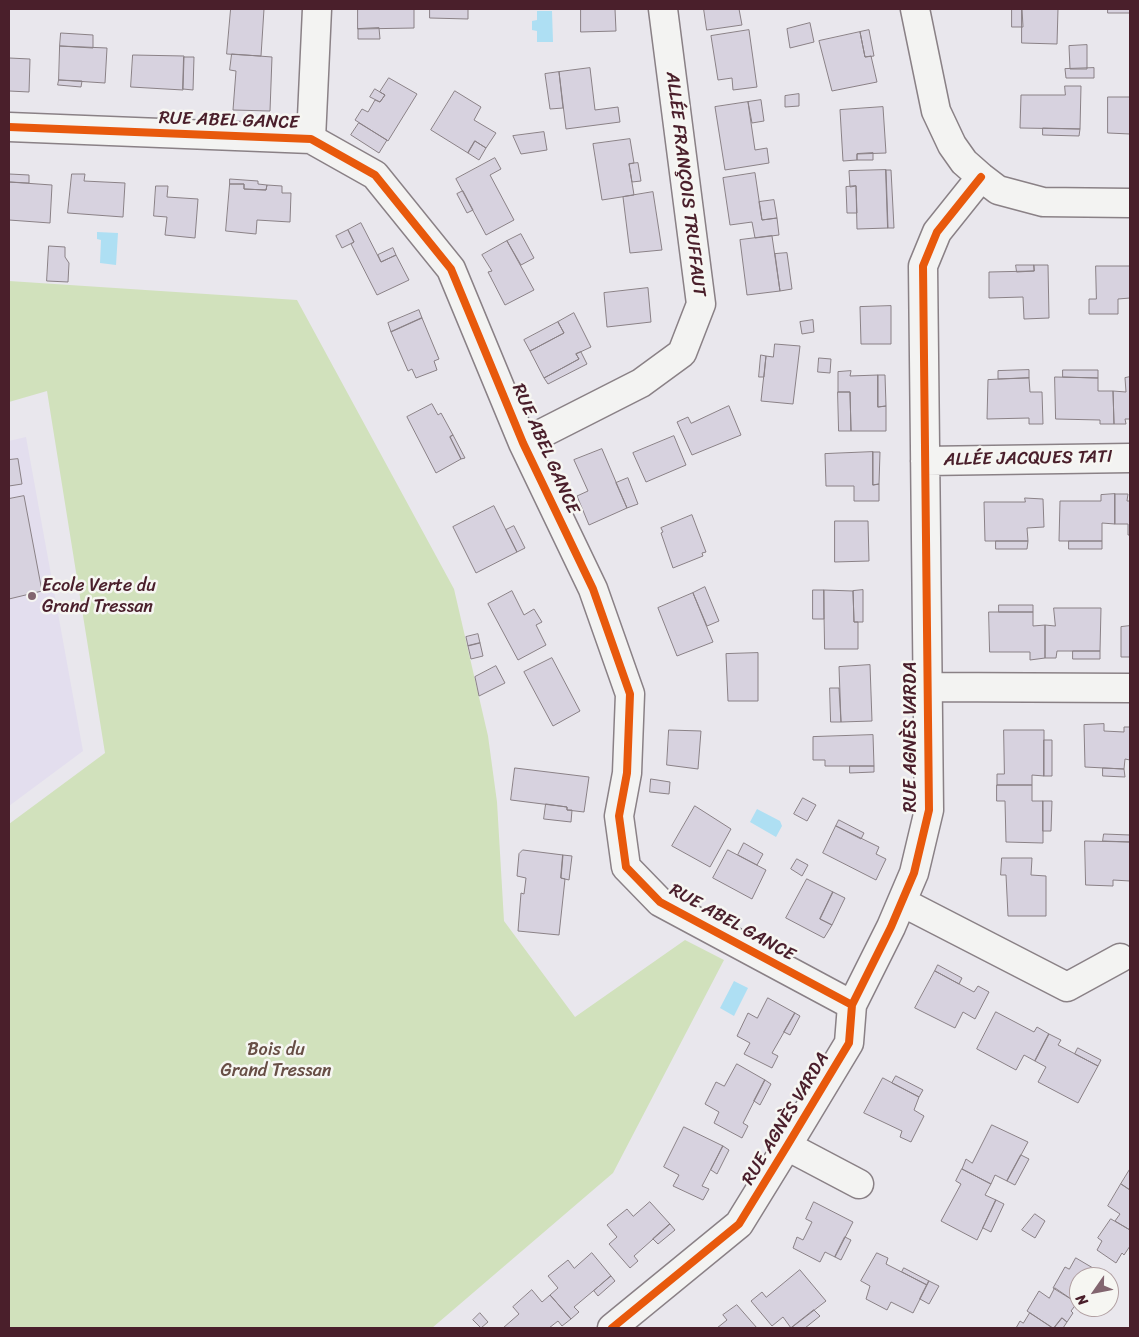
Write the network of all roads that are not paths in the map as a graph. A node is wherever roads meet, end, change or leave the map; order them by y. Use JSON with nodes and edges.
{"nodes":[{"id":1,"x":317,"y":9,"type":"edge"},
{"id":2,"x":663,"y":9,"type":"edge"},
{"id":3,"x":915,"y":9,"type":"edge"},
{"id":4,"x":9,"y":127,"type":"edge"},
{"id":5,"x":311,"y":139,"type":"junction"},
{"id":6,"x":980,"y":177,"type":"junction"},
{"id":7,"x":1130,"y":203,"type":"edge"},
{"id":8,"x":523,"y":443,"type":"junction"},
{"id":9,"x":1130,"y":458,"type":"edge"},
{"id":10,"x":925,"y":461,"type":"junction"},
{"id":11,"x":927,"y":687,"type":"junction"},
{"id":12,"x":1130,"y":688,"type":"edge"},
{"id":13,"x":902,"y":902,"type":"junction"},
{"id":14,"x":1120,"y":958,"type":"dead end"},
{"id":15,"x":852,"y":1005,"type":"junction"},
{"id":16,"x":787,"y":1146,"type":"junction"},
{"id":17,"x":859,"y":1184,"type":"dead end"},
{"id":18,"x":612,"y":1328,"type":"edge"}],
"edges":[{"from":1,"to":5,"type":"street"},
{"from":2,"to":8,"type":"street","name":"ALLÉE FRANÇOIS TRUFFAUT"},
{"from":3,"to":6,"type":"street"},
{"from":4,"to":5,"type":"street","name":"RUE ABEL GANCE"},
{"from":5,"to":8,"type":"street","name":"RUE ABEL GANCE"},
{"from":6,"to":7,"type":"street"},
{"from":6,"to":10,"type":"street","name":"RUE AGNÈS VARDA"},
{"from":8,"to":15,"type":"street","name":"RUE ABEL GANCE"},
{"from":9,"to":10,"type":"street","name":"ALLÉE JACQUES TATI"},
{"from":10,"to":11,"type":"street","name":"RUE AGNÈS VARDA"},
{"from":11,"to":12,"type":"street"},
{"from":11,"to":13,"type":"street","name":"RUE AGNÈS VARDA"},
{"from":13,"to":14,"type":"street"},
{"from":13,"to":15,"type":"street","name":"RUE AGNÈS VARDA"},
{"from":15,"to":16,"type":"street","name":"RUE AGNÈS VARDA"},
{"from":16,"to":17,"type":"street"},
{"from":16,"to":18,"type":"street","name":"RUE AGNÈS VARDA"}]}
